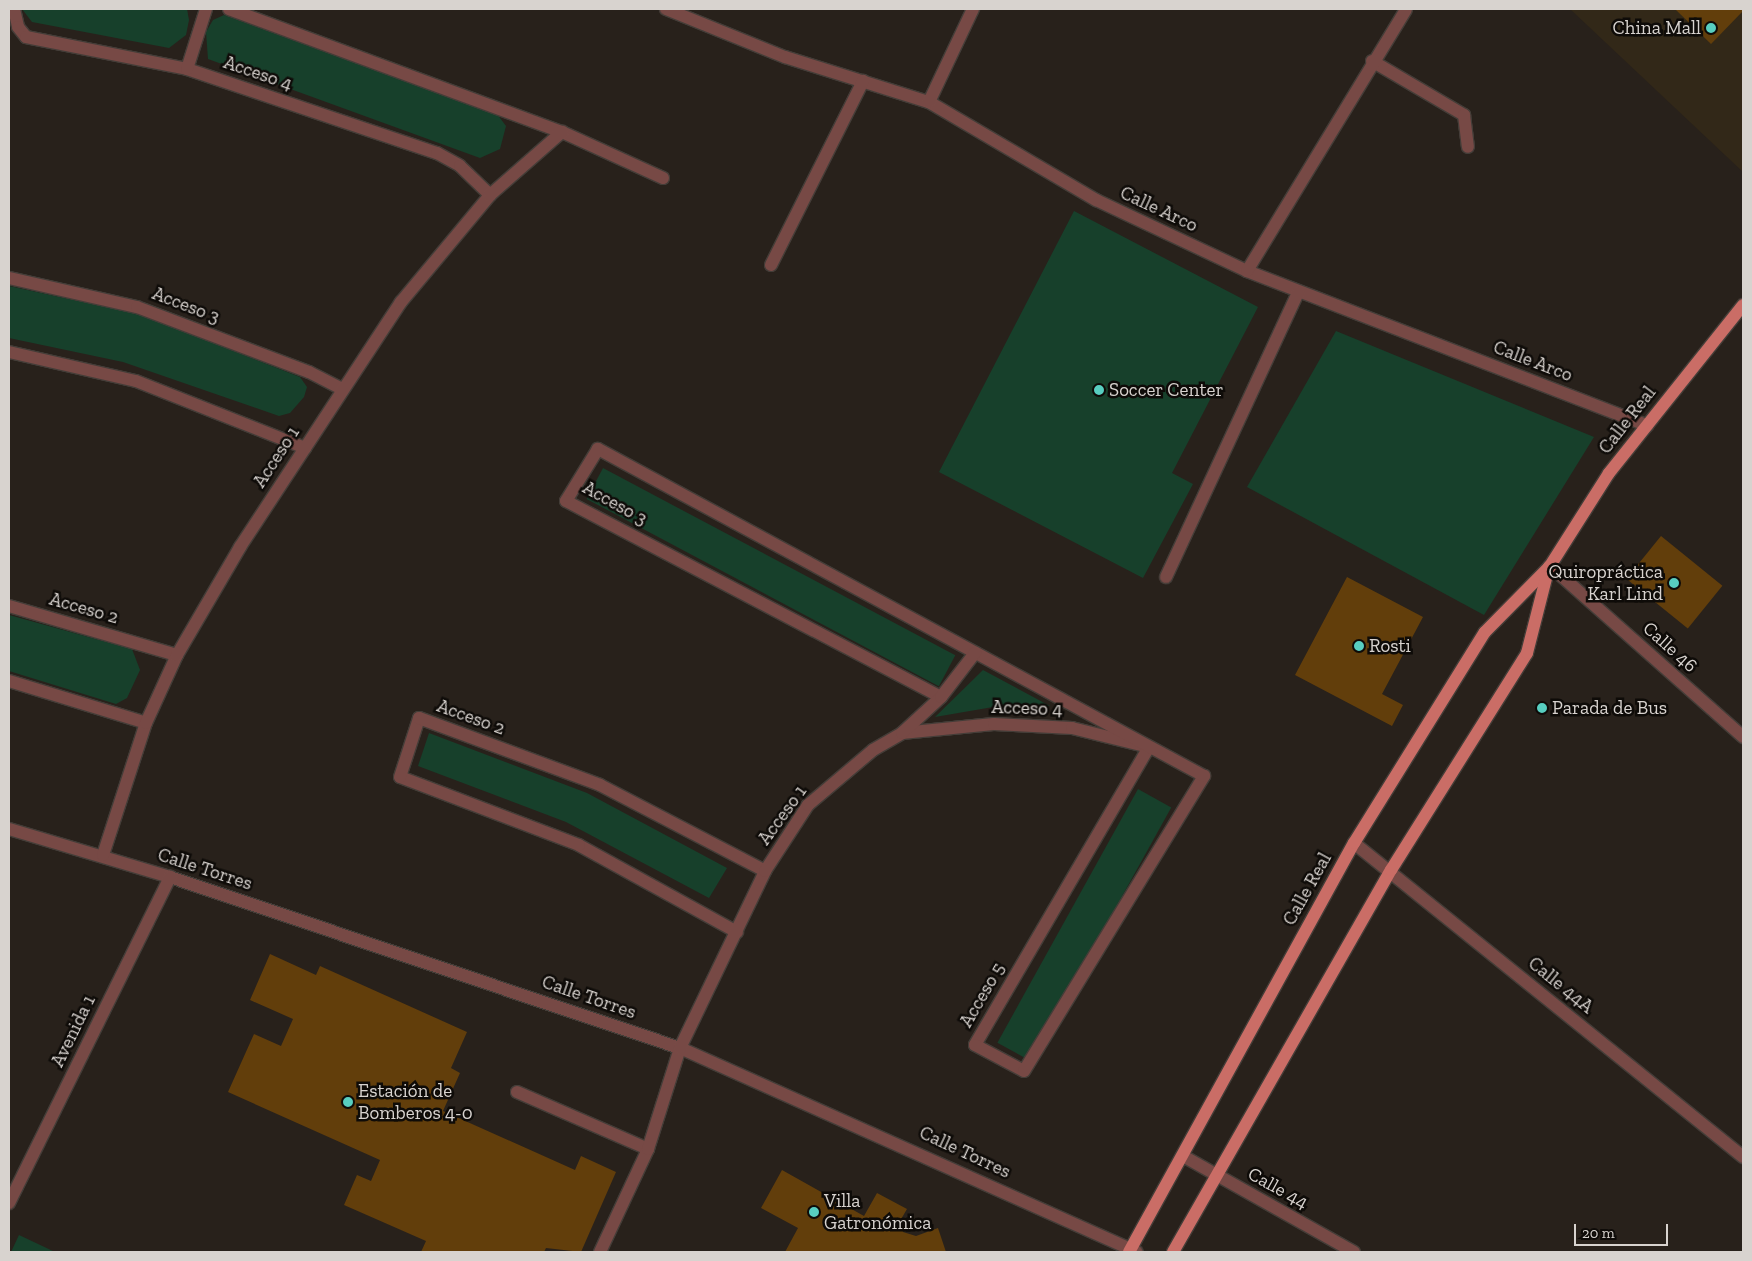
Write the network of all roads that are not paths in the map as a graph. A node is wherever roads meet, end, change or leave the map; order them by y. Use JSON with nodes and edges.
{"nodes":[{"id":1,"x":14,"y":9,"type":"edge"},
{"id":2,"x":206,"y":9,"type":"edge"},
{"id":3,"x":228,"y":9,"type":"edge"},
{"id":4,"x":666,"y":9,"type":"edge"},
{"id":5,"x":973,"y":9,"type":"edge"},
{"id":6,"x":1406,"y":9,"type":"edge"},
{"id":7,"x":1372,"y":61,"type":"junction"},
{"id":8,"x":187,"y":68,"type":"junction"},
{"id":9,"x":863,"y":81,"type":"junction"},
{"id":10,"x":929,"y":102,"type":"junction"},
{"id":11,"x":562,"y":132,"type":"junction"},
{"id":12,"x":1468,"y":147,"type":"dead end"},
{"id":13,"x":663,"y":178,"type":"dead end"},
{"id":14,"x":490,"y":195,"type":"junction"},
{"id":15,"x":771,"y":265,"type":"dead end"},
{"id":16,"x":1247,"y":271,"type":"junction"},
{"id":17,"x":9,"y":278,"type":"edge"},
{"id":18,"x":1298,"y":292,"type":"junction"},
{"id":19,"x":1743,"y":305,"type":"edge"},
{"id":20,"x":9,"y":352,"type":"edge"},
{"id":21,"x":342,"y":389,"type":"junction"},
{"id":22,"x":1647,"y":425,"type":"junction"},
{"id":23,"x":305,"y":448,"type":"junction"},
{"id":24,"x":1550,"y":566,"type":"junction"},
{"id":25,"x":1166,"y":577,"type":"dead end"},
{"id":26,"x":9,"y":606,"type":"edge"},
{"id":27,"x":975,"y":653,"type":"junction"},
{"id":28,"x":177,"y":655,"type":"junction"},
{"id":29,"x":9,"y":681,"type":"edge"},
{"id":30,"x":941,"y":697,"type":"junction"},
{"id":31,"x":146,"y":723,"type":"junction"},
{"id":32,"x":902,"y":733,"type":"junction"},
{"id":33,"x":1743,"y":737,"type":"edge"},
{"id":34,"x":1148,"y":747,"type":"junction"},
{"id":35,"x":1204,"y":776,"type":"joint"},
{"id":36,"x":9,"y":829,"type":"edge"},
{"id":37,"x":1354,"y":843,"type":"junction"},
{"id":38,"x":103,"y":855,"type":"junction"},
{"id":39,"x":1391,"y":870,"type":"junction"},
{"id":40,"x":765,"y":871,"type":"junction"},
{"id":41,"x":170,"y":877,"type":"junction"},
{"id":42,"x":737,"y":932,"type":"junction"},
{"id":43,"x":680,"y":1048,"type":"junction"},
{"id":44,"x":517,"y":1092,"type":"dead end"},
{"id":45,"x":648,"y":1149,"type":"junction"},
{"id":46,"x":1183,"y":1156,"type":"junction"},
{"id":47,"x":1743,"y":1157,"type":"edge"},
{"id":48,"x":1216,"y":1175,"type":"junction"},
{"id":49,"x":9,"y":1203,"type":"edge"},
{"id":50,"x":1132,"y":1251,"type":"edge"},
{"id":51,"x":600,"y":1252,"type":"edge"},
{"id":52,"x":1173,"y":1252,"type":"edge"},
{"id":53,"x":1354,"y":1252,"type":"edge"}],
"edges":[{"from":1,"to":8,"type":"street","name":"Acceso 4"},
{"from":2,"to":8,"type":"street"},
{"from":3,"to":11,"type":"street"},
{"from":4,"to":9,"type":"street","name":"Calle Arco"},
{"from":5,"to":10,"type":"street"},
{"from":6,"to":7,"type":"street"},
{"from":7,"to":12,"type":"street"},
{"from":7,"to":16,"type":"street"},
{"from":8,"to":14,"type":"street","name":"Acceso 4"},
{"from":9,"to":10,"type":"street","name":"Calle Arco"},
{"from":9,"to":15,"type":"street"},
{"from":10,"to":16,"type":"street","name":"Calle Arco"},
{"from":11,"to":13,"type":"street"},
{"from":11,"to":14,"type":"street","name":"Acceso 1"},
{"from":14,"to":21,"type":"street","name":"Acceso 1"},
{"from":16,"to":18,"type":"street","name":"Calle Arco"},
{"from":17,"to":21,"type":"street","name":"Acceso 3"},
{"from":18,"to":22,"type":"street","name":"Calle Arco"},
{"from":18,"to":25,"type":"street"},
{"from":19,"to":22,"type":"main road","name":"Calle Real"},
{"from":20,"to":23,"type":"street"},
{"from":21,"to":23,"type":"street","name":"Acceso 1"},
{"from":22,"to":24,"type":"main road","name":"Calle Real"},
{"from":23,"to":28,"type":"street","name":"Acceso 1"},
{"from":24,"to":33,"type":"street","name":"Calle 46"},
{"from":24,"to":37,"type":"main road","name":"Calle Real"},
{"from":24,"to":39,"type":"main road","name":"Calle Real"},
{"from":26,"to":28,"type":"street","name":"Acceso 2"},
{"from":27,"to":30,"type":"street","name":"Acceso 1"},
{"from":27,"to":30,"type":"street","name":"Acceso 3"},
{"from":27,"to":34,"type":"street","name":"Acceso 4"},
{"from":28,"to":31,"type":"street","name":"Acceso 1"},
{"from":29,"to":31,"type":"street"},
{"from":30,"to":32,"type":"street","name":"Acceso 1"},
{"from":31,"to":38,"type":"street","name":"Acceso 1"},
{"from":32,"to":34,"type":"street","name":"Acceso 4"},
{"from":32,"to":40,"type":"street","name":"Acceso 1"},
{"from":34,"to":35,"type":"street","name":"Acceso 4"},
{"from":34,"to":35,"type":"street","name":"Acceso 5"},
{"from":36,"to":38,"type":"street","name":"Calle Torres"},
{"from":37,"to":39,"type":"street","name":"Calle 44A"},
{"from":37,"to":46,"type":"main road","name":"Calle Real"},
{"from":38,"to":41,"type":"street","name":"Calle Torres"},
{"from":39,"to":47,"type":"street","name":"Calle 44A"},
{"from":39,"to":48,"type":"main road","name":"Calle Real"},
{"from":40,"to":42,"type":"street","name":"Acceso 1"},
{"from":40,"to":42,"type":"street","name":"Acceso 2"},
{"from":41,"to":43,"type":"street","name":"Calle Torres"},
{"from":41,"to":49,"type":"street","name":"Avenida 1"},
{"from":42,"to":43,"type":"street","name":"Acceso 1"},
{"from":43,"to":45,"type":"street","name":"Acceso 1"},
{"from":43,"to":50,"type":"street","name":"Calle Torres"},
{"from":44,"to":45,"type":"street"},
{"from":45,"to":51,"type":"street","name":"Acceso 1"},
{"from":46,"to":48,"type":"street","name":"Calle 44"},
{"from":46,"to":50,"type":"main road","name":"Calle Real"},
{"from":48,"to":52,"type":"main road","name":"Calle Real"},
{"from":48,"to":53,"type":"street","name":"Calle 44"}]}
